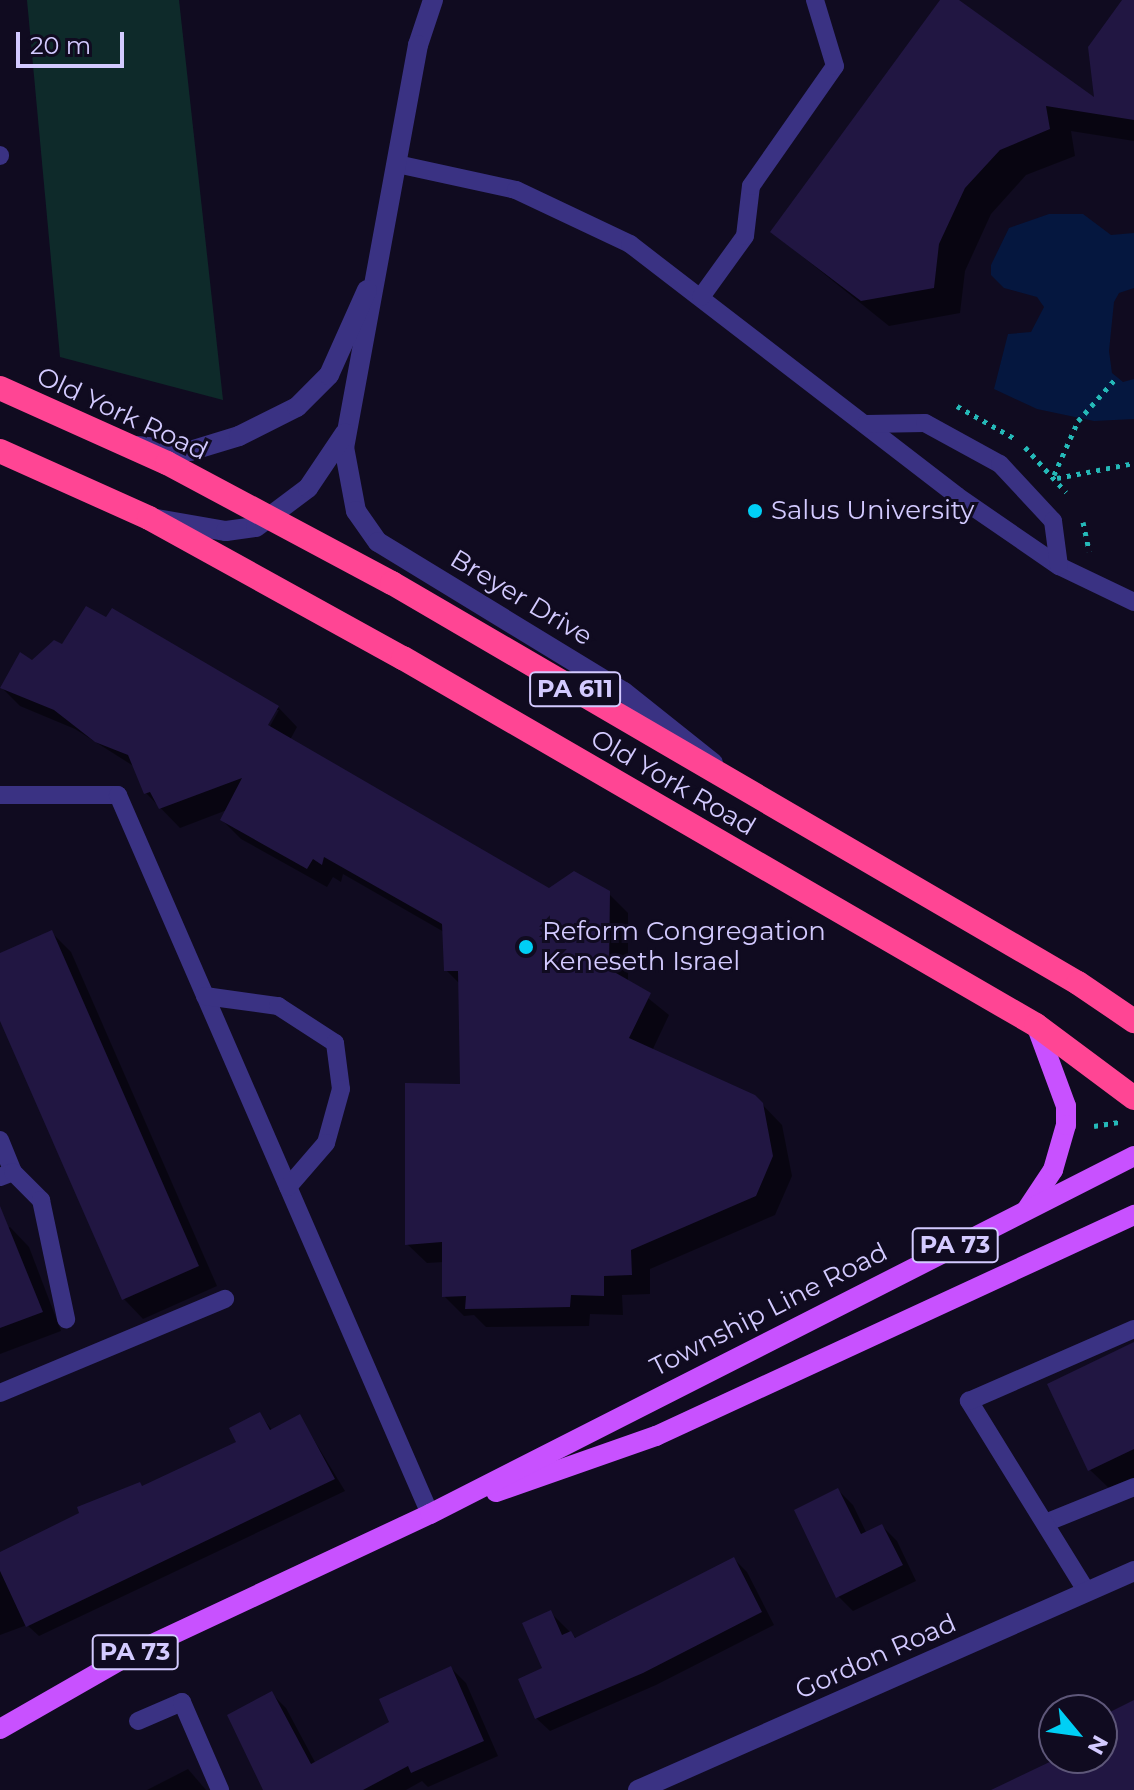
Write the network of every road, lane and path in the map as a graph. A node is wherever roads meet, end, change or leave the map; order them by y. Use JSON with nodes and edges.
{"nodes":[{"id":1,"x":433,"y":0,"type":"edge"},
{"id":2,"x":815,"y":0,"type":"edge"},
{"id":3,"x":397,"y":164,"type":"junction"},
{"id":4,"x":380,"y":260,"type":"junction"},
{"id":5,"x":701,"y":297,"type":"junction"},
{"id":6,"x":1117,"y":377,"type":"dead end"},
{"id":7,"x":0,"y":388,"type":"edge"},
{"id":8,"x":866,"y":424,"type":"junction"},
{"id":9,"x":348,"y":428,"type":"junction"},
{"id":10,"x":128,"y":445,"type":"junction"},
{"id":11,"x":0,"y":451,"type":"edge"},
{"id":12,"x":1134,"y":463,"type":"edge"},
{"id":13,"x":149,"y":518,"type":"junction"},
{"id":14,"x":268,"y":519,"type":"junction"},
{"id":15,"x":1059,"y":566,"type":"junction"},
{"id":16,"x":1134,"y":602,"type":"edge"},
{"id":17,"x":730,"y":779,"type":"junction"},
{"id":18,"x":0,"y":795,"type":"edge"},
{"id":19,"x":205,"y":996,"type":"junction"},
{"id":20,"x":1134,"y":1021,"type":"edge"},
{"id":21,"x":1036,"y":1025,"type":"junction"},
{"id":22,"x":1134,"y":1098,"type":"edge"},
{"id":23,"x":1089,"y":1126,"type":"dead end"},
{"id":24,"x":1112,"y":1126,"type":"dead end"},
{"id":25,"x":0,"y":1140,"type":"edge"},
{"id":26,"x":1134,"y":1156,"type":"edge"},
{"id":27,"x":6,"y":1174,"type":"edge"},
{"id":28,"x":288,"y":1187,"type":"junction"},
{"id":29,"x":1027,"y":1210,"type":"junction"},
{"id":30,"x":1134,"y":1215,"type":"edge"},
{"id":31,"x":225,"y":1299,"type":"dead end"},
{"id":32,"x":66,"y":1319,"type":"dead end"},
{"id":33,"x":1134,"y":1329,"type":"edge"},
{"id":34,"x":0,"y":1393,"type":"edge"},
{"id":35,"x":1134,"y":1487,"type":"edge"},
{"id":36,"x":430,"y":1514,"type":"junction"},
{"id":37,"x":1045,"y":1523,"type":"junction"},
{"id":38,"x":1134,"y":1571,"type":"edge"},
{"id":39,"x":1087,"y":1592,"type":"junction"},
{"id":40,"x":138,"y":1721,"type":"dead end"},
{"id":41,"x":0,"y":1729,"type":"edge"},
{"id":42,"x":220,"y":1790,"type":"edge"},
{"id":43,"x":638,"y":1790,"type":"edge"}],
"edges":[{"from":1,"to":3,"type":"street","name":"Breyer Drive"},
{"from":2,"to":5,"type":"lane"},
{"from":3,"to":4,"type":"street","name":"Breyer Drive"},
{"from":3,"to":5,"type":"lane"},
{"from":4,"to":9,"type":"street","name":"Breyer Drive"},
{"from":4,"to":10,"type":"street","name":"Breyer Drive"},
{"from":5,"to":8,"type":"lane"},
{"from":6,"to":12,"type":"path"},
{"from":7,"to":10,"type":"highway","name":"Old York Road","number":"PA 611"},
{"from":8,"to":15,"type":"lane"},
{"from":8,"to":15,"type":"lane"},
{"from":9,"to":14,"type":"street","name":"Breyer Drive"},
{"from":9,"to":17,"type":"street","name":"Breyer Drive"},
{"from":10,"to":14,"type":"highway","name":"Old York Road","number":"PA 611"},
{"from":11,"to":13,"type":"highway","name":"Old York Road","number":"PA 611"},
{"from":13,"to":14,"type":"street","name":"Breyer Drive"},
{"from":13,"to":21,"type":"highway","name":"Old York Road","number":"PA 611"},
{"from":14,"to":17,"type":"highway","name":"Old York Road","number":"PA 611"},
{"from":15,"to":16,"type":"lane"},
{"from":17,"to":20,"type":"highway","name":"Old York Road","number":"PA 611"},
{"from":18,"to":19,"type":"lane"},
{"from":19,"to":28,"type":"lane"},
{"from":19,"to":28,"type":"lane"},
{"from":21,"to":22,"type":"highway","name":"Old York Road","number":"PA 611"},
{"from":21,"to":29,"type":"main road"},
{"from":23,"to":24,"type":"path"},
{"from":25,"to":27,"type":"lane"},
{"from":26,"to":29,"type":"main road","name":"Township Line Road","number":"PA 73"},
{"from":27,"to":32,"type":"lane"},
{"from":28,"to":36,"type":"lane"},
{"from":29,"to":36,"type":"main road","name":"Township Line Road","number":"PA 73"},
{"from":30,"to":36,"type":"main road","name":"Township Line Road","number":"PA 73"},
{"from":31,"to":34,"type":"lane"},
{"from":33,"to":37,"type":"lane"},
{"from":35,"to":37,"type":"lane"},
{"from":36,"to":41,"type":"main road","name":"Township Line Road","number":"PA 73"},
{"from":37,"to":39,"type":"lane"},
{"from":38,"to":39,"type":"street","name":"Gordon Road"},
{"from":39,"to":43,"type":"street","name":"Gordon Road"},
{"from":40,"to":42,"type":"lane"}]}
